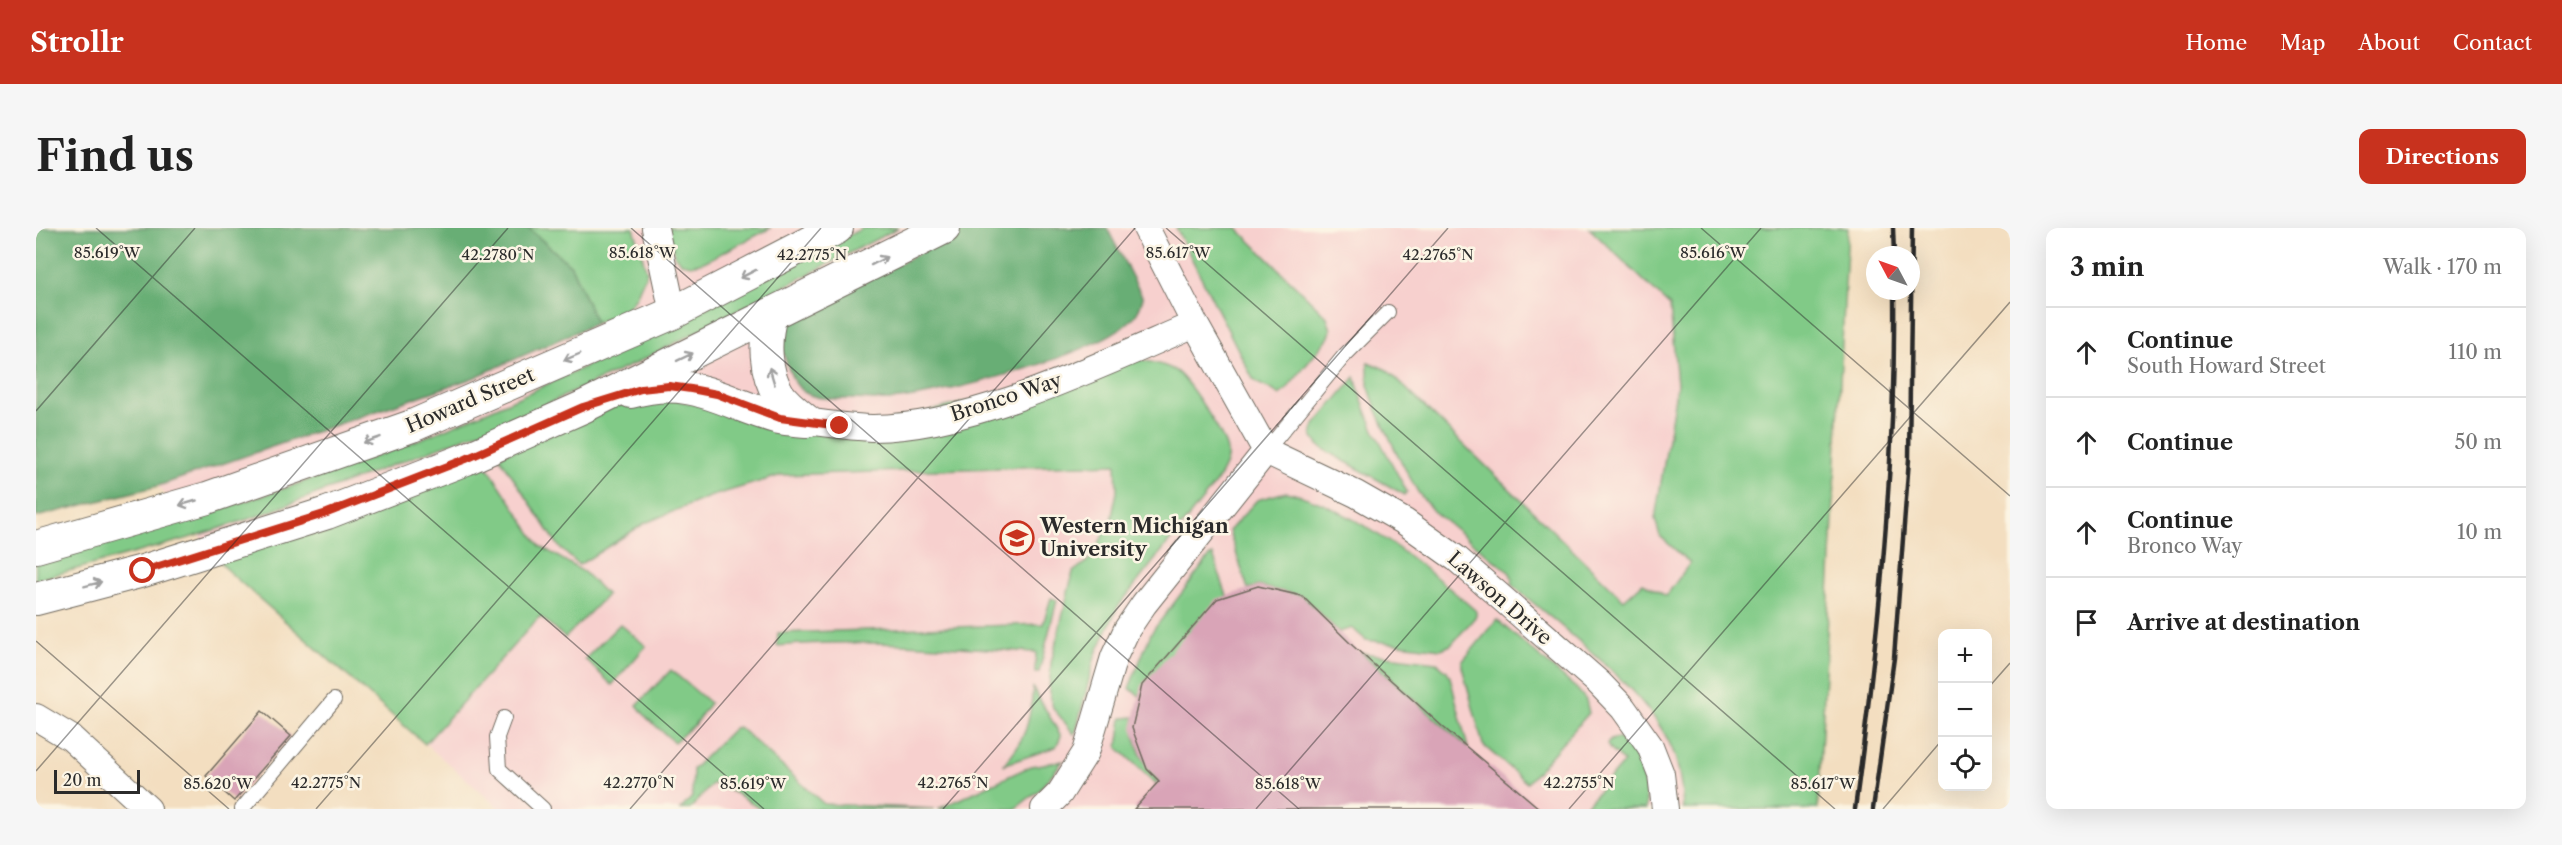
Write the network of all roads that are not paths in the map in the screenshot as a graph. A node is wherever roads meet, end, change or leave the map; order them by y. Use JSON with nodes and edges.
{"nodes":[{"id":1,"x":655,"y":228,"type":"edge"},
{"id":2,"x":837,"y":228,"type":"edge"},
{"id":3,"x":944,"y":228,"type":"edge"},
{"id":4,"x":1146,"y":228,"type":"edge"},
{"id":5,"x":1388,"y":312,"type":"dead end"},
{"id":6,"x":673,"y":314,"type":"junction"},
{"id":7,"x":771,"y":315,"type":"junction"},
{"id":8,"x":1195,"y":324,"type":"junction"},
{"id":9,"x":583,"y":407,"type":"junction"},
{"id":10,"x":807,"y":421,"type":"junction"},
{"id":11,"x":1266,"y":451,"type":"junction"},
{"id":12,"x":36,"y":547,"type":"edge"},
{"id":13,"x":36,"y":599,"type":"edge"},
{"id":14,"x":334,"y":700,"type":"dead end"},
{"id":15,"x":36,"y":717,"type":"edge"},
{"id":16,"x":504,"y":718,"type":"dead end"},
{"id":17,"x":148,"y":809,"type":"edge"},
{"id":18,"x":242,"y":809,"type":"edge"},
{"id":19,"x":543,"y":809,"type":"edge"},
{"id":20,"x":1044,"y":809,"type":"edge"},
{"id":21,"x":1665,"y":809,"type":"edge"}],
"edges":[{"from":1,"to":6,"type":"street"},
{"from":2,"to":6,"type":"street","name":"Howard Street","one_way":true},
{"from":7,"to":3,"type":"street","one_way":true},
{"from":4,"to":8,"type":"street"},
{"from":5,"to":11,"type":"lane"},
{"from":6,"to":12,"type":"street","name":"Howard Street","one_way":true},
{"from":9,"to":7,"type":"street","one_way":true},
{"from":10,"to":7,"type":"street","one_way":true},
{"from":8,"to":10,"type":"street","name":"Bronco Way"},
{"from":8,"to":11,"type":"street"},
{"from":9,"to":10,"type":"street"},
{"from":13,"to":9,"type":"street","one_way":true},
{"from":11,"to":20,"type":"street"},
{"from":11,"to":21,"type":"street","name":"Lawson Drive"},
{"from":14,"to":18,"type":"lane"},
{"from":15,"to":17,"type":"street"},
{"from":16,"to":19,"type":"lane"}]}
